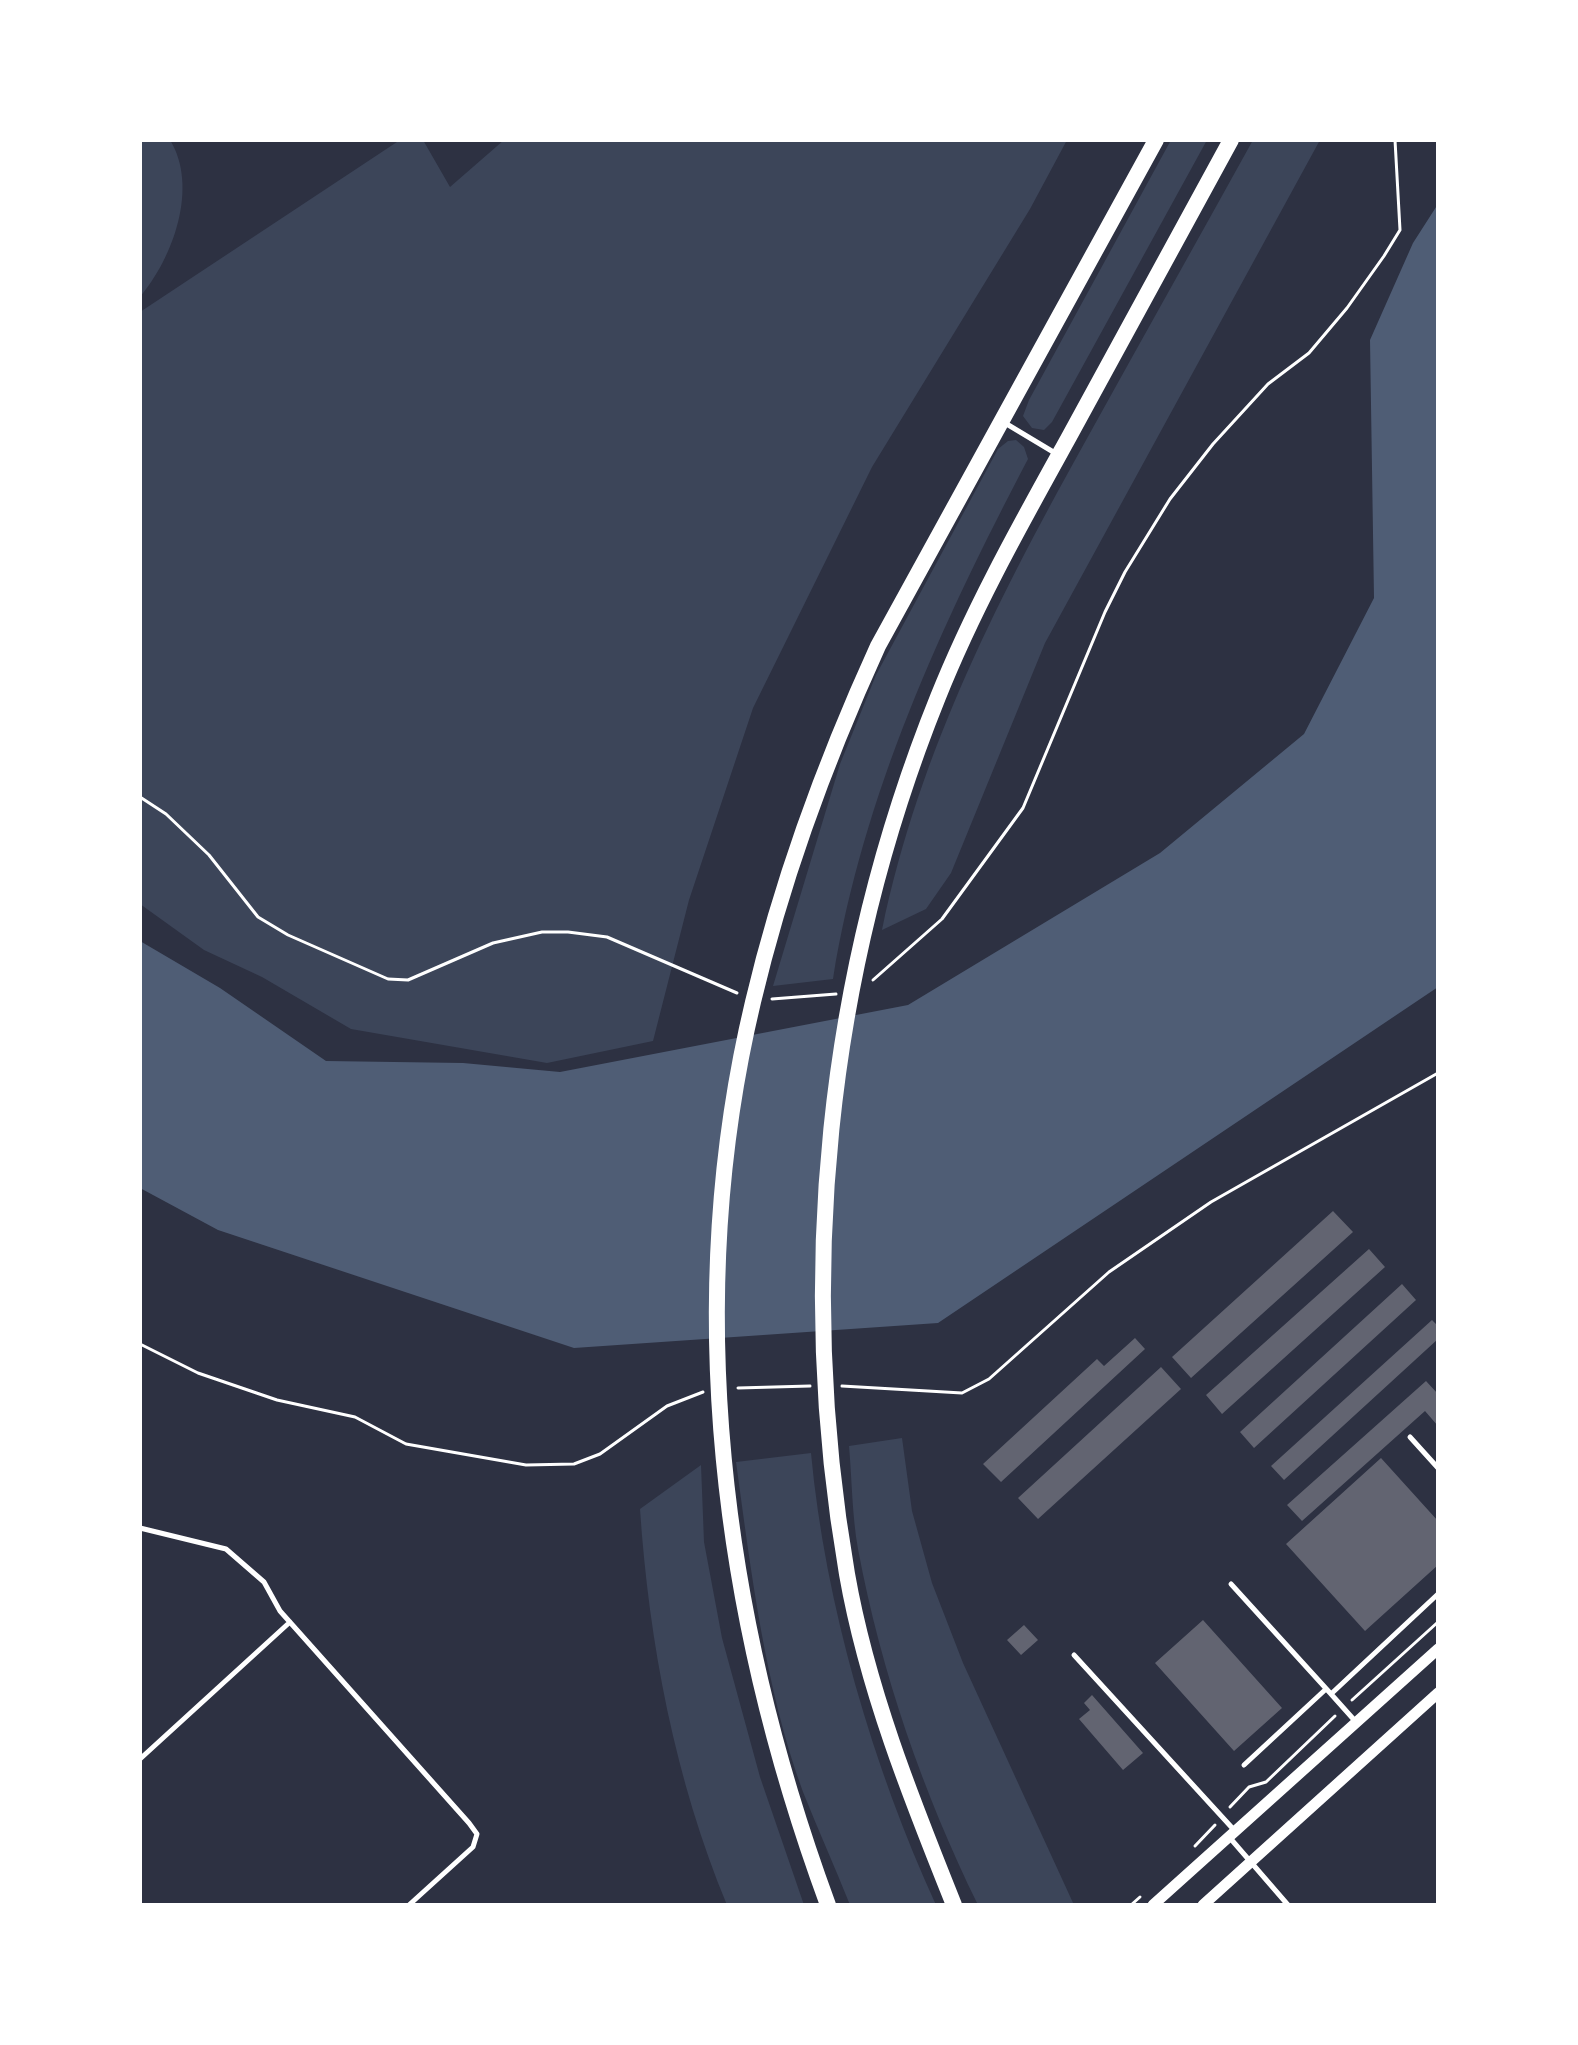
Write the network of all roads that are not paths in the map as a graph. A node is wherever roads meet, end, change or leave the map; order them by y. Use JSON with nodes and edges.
{"nodes":[{"id":1,"x":1156,"y":140,"type":"edge"},
{"id":2,"x":1231,"y":140,"type":"edge"},
{"id":3,"x":1001,"y":420,"type":"junction"},
{"id":4,"x":1059,"y":455,"type":"junction"},
{"id":5,"x":1410,"y":1437,"type":"dead end"},
{"id":6,"x":1438,"y":1468,"type":"edge"},
{"id":7,"x":140,"y":1528,"type":"edge"},
{"id":8,"x":1231,"y":1584,"type":"dead end"},
{"id":9,"x":1438,"y":1594,"type":"edge"},
{"id":10,"x":290,"y":1622,"type":"junction"},
{"id":11,"x":1438,"y":1649,"type":"edge"},
{"id":12,"x":1074,"y":1655,"type":"dead end"},
{"id":13,"x":1326,"y":1689,"type":"junction"},
{"id":14,"x":1438,"y":1693,"type":"edge"},
{"id":15,"x":1331,"y":1694,"type":"junction"},
{"id":16,"x":1356,"y":1723,"type":"junction"},
{"id":17,"x":140,"y":1759,"type":"edge"},
{"id":18,"x":1244,"y":1765,"type":"dead end"},
{"id":19,"x":1233,"y":1835,"type":"junction"},
{"id":20,"x":1252,"y":1862,"type":"junction"},
{"id":21,"x":409,"y":1905,"type":"edge"},
{"id":22,"x":828,"y":1905,"type":"edge"},
{"id":23,"x":954,"y":1905,"type":"edge"},
{"id":24,"x":1153,"y":1905,"type":"edge"},
{"id":25,"x":1203,"y":1905,"type":"edge"},
{"id":26,"x":1288,"y":1905,"type":"edge"}],
"edges":[{"from":1,"to":3,"type":"highway"},
{"from":2,"to":4,"type":"highway"},
{"from":3,"to":4,"type":"lane"},
{"from":3,"to":22,"type":"highway"},
{"from":4,"to":23,"type":"highway"},
{"from":5,"to":6,"type":"lane"},
{"from":7,"to":10,"type":"lane"},
{"from":8,"to":13,"type":"lane"},
{"from":9,"to":15,"type":"lane"},
{"from":10,"to":17,"type":"lane"},
{"from":10,"to":21,"type":"lane"},
{"from":11,"to":16,"type":"street"},
{"from":12,"to":19,"type":"lane"},
{"from":13,"to":15,"type":"lane"},
{"from":13,"to":18,"type":"lane"},
{"from":14,"to":20,"type":"street"},
{"from":15,"to":16,"type":"lane"},
{"from":16,"to":19,"type":"street"},
{"from":19,"to":20,"type":"lane"},
{"from":19,"to":24,"type":"street"},
{"from":20,"to":25,"type":"street"},
{"from":20,"to":26,"type":"lane"}]}
